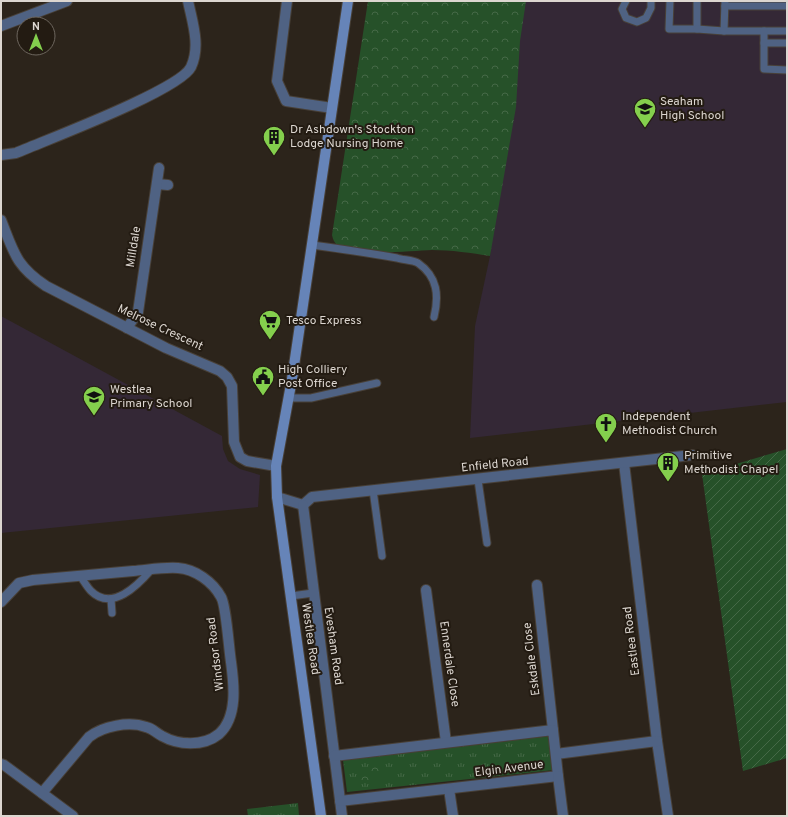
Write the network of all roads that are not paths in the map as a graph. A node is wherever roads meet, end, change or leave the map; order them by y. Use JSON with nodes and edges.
{"nodes":[{"id":1,"x":67,"y":1,"type":"edge"},
{"id":2,"x":188,"y":1,"type":"edge"},
{"id":3,"x":287,"y":1,"type":"edge"},
{"id":4,"x":348,"y":1,"type":"edge"},
{"id":5,"x":626,"y":1,"type":"edge"},
{"id":6,"x":651,"y":1,"type":"edge"},
{"id":7,"x":670,"y":1,"type":"edge"},
{"id":8,"x":697,"y":1,"type":"edge"},
{"id":9,"x":725,"y":3,"type":"edge"},
{"id":10,"x":787,"y":6,"type":"edge"},
{"id":11,"x":1,"y":26,"type":"edge"},
{"id":12,"x":697,"y":30,"type":"junction"},
{"id":13,"x":724,"y":31,"type":"junction"},
{"id":14,"x":764,"y":31,"type":"junction"},
{"id":15,"x":787,"y":31,"type":"edge"},
{"id":16,"x":764,"y":43,"type":"junction"},
{"id":17,"x":787,"y":43,"type":"edge"},
{"id":18,"x":787,"y":70,"type":"edge"},
{"id":19,"x":332,"y":108,"type":"junction"},
{"id":20,"x":1,"y":155,"type":"edge"},
{"id":21,"x":159,"y":168,"type":"dead end"},
{"id":22,"x":157,"y":184,"type":"junction"},
{"id":23,"x":168,"y":186,"type":"dead end"},
{"id":24,"x":1,"y":220,"type":"edge"},
{"id":25,"x":312,"y":245,"type":"junction"},
{"id":26,"x":434,"y":317,"type":"dead end"},
{"id":27,"x":127,"y":328,"type":"junction"},
{"id":28,"x":377,"y":383,"type":"dead end"},
{"id":29,"x":288,"y":398,"type":"junction"},
{"id":30,"x":692,"y":455,"type":"dead end"},
{"id":31,"x":624,"y":463,"type":"junction"},
{"id":32,"x":276,"y":466,"type":"junction"},
{"id":33,"x":478,"y":480,"type":"junction"},
{"id":34,"x":374,"y":490,"type":"junction"},
{"id":35,"x":278,"y":496,"type":"junction"},
{"id":36,"x":303,"y":505,"type":"junction"},
{"id":37,"x":487,"y":543,"type":"dead end"},
{"id":38,"x":382,"y":556,"type":"dead end"},
{"id":39,"x":151,"y":570,"type":"junction"},
{"id":40,"x":80,"y":576,"type":"junction"},
{"id":41,"x":537,"y":585,"type":"dead end"},
{"id":42,"x":426,"y":590,"type":"dead end"},
{"id":43,"x":313,"y":593,"type":"junction"},
{"id":44,"x":291,"y":596,"type":"junction"},
{"id":45,"x":111,"y":599,"type":"junction"},
{"id":46,"x":1,"y":602,"type":"edge"},
{"id":47,"x":112,"y":613,"type":"dead end"},
{"id":48,"x":553,"y":730,"type":"junction"},
{"id":49,"x":657,"y":741,"type":"junction"},
{"id":50,"x":446,"y":742,"type":"junction"},
{"id":51,"x":556,"y":754,"type":"junction"},
{"id":52,"x":334,"y":756,"type":"junction"},
{"id":53,"x":1,"y":764,"type":"edge"},
{"id":54,"x":558,"y":776,"type":"junction"},
{"id":55,"x":449,"y":789,"type":"junction"},
{"id":56,"x":42,"y":793,"type":"junction"},
{"id":57,"x":340,"y":801,"type":"junction"},
{"id":58,"x":73,"y":816,"type":"edge"},
{"id":59,"x":321,"y":816,"type":"edge"},
{"id":60,"x":342,"y":816,"type":"edge"},
{"id":61,"x":453,"y":816,"type":"edge"},
{"id":62,"x":563,"y":816,"type":"edge"},
{"id":63,"x":668,"y":816,"type":"edge"}],
"edges":[{"from":1,"to":11,"type":"street"},
{"from":2,"to":20,"type":"street"},
{"from":3,"to":19,"type":"street"},
{"from":4,"to":19,"type":"main road","name":"Westlea Road"},
{"from":5,"to":6,"type":"lane"},
{"from":7,"to":12,"type":"lane"},
{"from":8,"to":12,"type":"lane"},
{"from":9,"to":10,"type":"lane"},
{"from":9,"to":13,"type":"lane"},
{"from":12,"to":13,"type":"lane"},
{"from":13,"to":14,"type":"lane"},
{"from":14,"to":15,"type":"lane"},
{"from":14,"to":16,"type":"lane"},
{"from":16,"to":17,"type":"lane"},
{"from":16,"to":18,"type":"lane"},
{"from":19,"to":25,"type":"main road","name":"Westlea Road"},
{"from":21,"to":22,"type":"street","name":"Milldale"},
{"from":22,"to":23,"type":"street"},
{"from":22,"to":27,"type":"street","name":"Milldale"},
{"from":24,"to":27,"type":"street","name":"Melrose Crescent"},
{"from":25,"to":26,"type":"lane"},
{"from":25,"to":29,"type":"main road","name":"Westlea Road"},
{"from":27,"to":32,"type":"street","name":"Melrose Crescent"},
{"from":28,"to":29,"type":"lane"},
{"from":29,"to":32,"type":"main road","name":"Westlea Road"},
{"from":30,"to":31,"type":"street","name":"Enfield Road"},
{"from":31,"to":33,"type":"street","name":"Enfield Road"},
{"from":31,"to":49,"type":"street","name":"Eastlea Road"},
{"from":32,"to":35,"type":"main road","name":"Westlea Road"},
{"from":33,"to":34,"type":"street","name":"Enfield Road"},
{"from":33,"to":37,"type":"lane"},
{"from":34,"to":36,"type":"street","name":"Enfield Road"},
{"from":34,"to":38,"type":"lane"},
{"from":35,"to":36,"type":"street"},
{"from":35,"to":44,"type":"main road","name":"Westlea Road"},
{"from":36,"to":43,"type":"street","name":"Evesham Road"},
{"from":39,"to":40,"type":"street","name":"Windsor Road"},
{"from":39,"to":45,"type":"lane"},
{"from":39,"to":56,"type":"street","name":"Windsor Road"},
{"from":40,"to":45,"type":"lane"},
{"from":40,"to":46,"type":"street","name":"Windsor Road"},
{"from":41,"to":48,"type":"street","name":"Eskdale Close"},
{"from":42,"to":50,"type":"street","name":"Ennerdale Close"},
{"from":43,"to":44,"type":"lane"},
{"from":43,"to":52,"type":"street","name":"Evesham Road"},
{"from":44,"to":59,"type":"main road","name":"Westlea Road"},
{"from":45,"to":47,"type":"lane"},
{"from":48,"to":50,"type":"street"},
{"from":48,"to":51,"type":"street","name":"Elgin Avenue"},
{"from":49,"to":51,"type":"street"},
{"from":49,"to":63,"type":"street","name":"Eastlea Road"},
{"from":50,"to":52,"type":"street"},
{"from":51,"to":54,"type":"street","name":"Elgin Avenue"},
{"from":52,"to":57,"type":"street","name":"Evesham Road"},
{"from":53,"to":56,"type":"street"},
{"from":54,"to":55,"type":"street","name":"Elgin Avenue"},
{"from":54,"to":62,"type":"street"},
{"from":55,"to":57,"type":"street","name":"Elgin Avenue"},
{"from":55,"to":61,"type":"street"},
{"from":56,"to":58,"type":"street"},
{"from":57,"to":60,"type":"street","name":"Evesham Road"}]}
